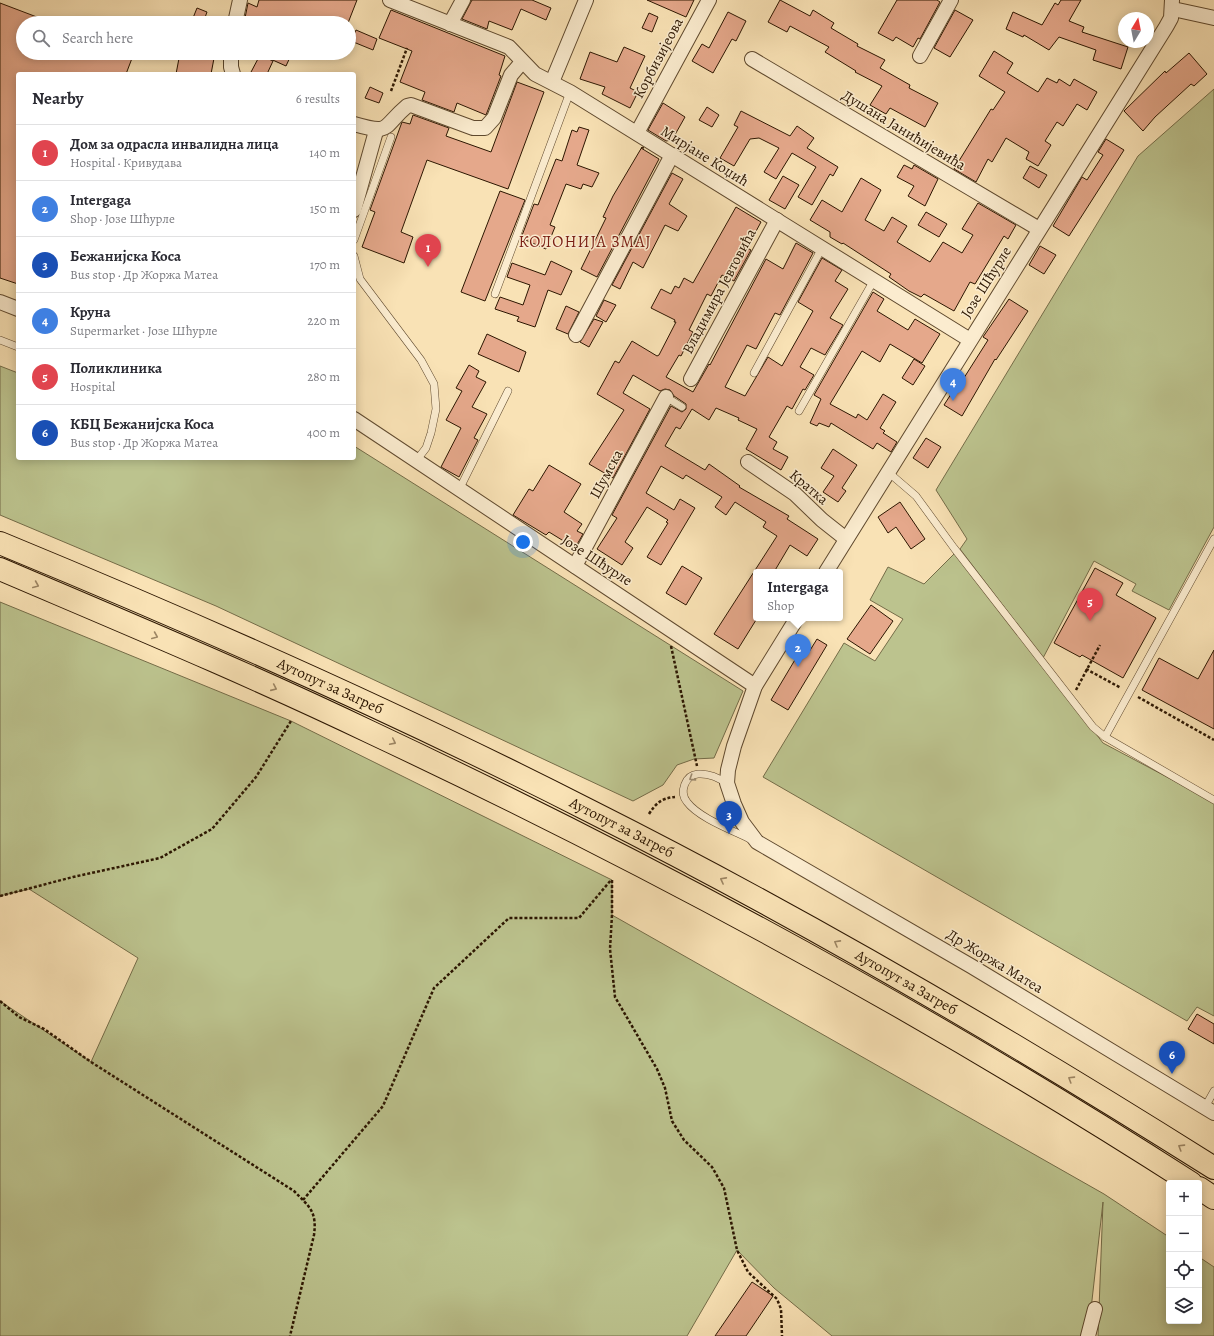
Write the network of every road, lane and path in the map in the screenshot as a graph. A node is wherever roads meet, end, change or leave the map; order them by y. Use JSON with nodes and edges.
{"nodes":[{"id":1,"x":240,"y":0,"type":"edge"},
{"id":2,"x":390,"y":0,"type":"edge"},
{"id":3,"x":463,"y":0,"type":"edge"},
{"id":4,"x":586,"y":0,"type":"edge"},
{"id":5,"x":709,"y":0,"type":"edge"},
{"id":6,"x":950,"y":0,"type":"edge"},
{"id":7,"x":1172,"y":4,"type":"edge"},
{"id":8,"x":237,"y":16,"type":"edge"},
{"id":9,"x":1214,"y":18,"type":"edge"},
{"id":10,"x":450,"y":24,"type":"junction"},
{"id":11,"x":407,"y":48,"type":"dead end"},
{"id":12,"x":920,"y":56,"type":"dead end"},
{"id":13,"x":752,"y":59,"type":"dead end"},
{"id":14,"x":231,"y":60,"type":"edge"},
{"id":15,"x":522,"y":62,"type":"junction"},
{"id":16,"x":233,"y":72,"type":"edge"},
{"id":17,"x":552,"y":82,"type":"junction"},
{"id":18,"x":391,"y":91,"type":"dead end"},
{"id":19,"x":570,"y":92,"type":"junction"},
{"id":20,"x":356,"y":125,"type":"edge"},
{"id":21,"x":376,"y":131,"type":"junction"},
{"id":22,"x":637,"y":133,"type":"junction"},
{"id":23,"x":391,"y":137,"type":"dead end"},
{"id":24,"x":672,"y":155,"type":"junction"},
{"id":25,"x":356,"y":203,"type":"edge"},
{"id":26,"x":777,"y":220,"type":"junction"},
{"id":27,"x":1039,"y":229,"type":"junction"},
{"id":28,"x":356,"y":234,"type":"edge"},
{"id":29,"x":822,"y":248,"type":"junction"},
{"id":30,"x":356,"y":264,"type":"edge"},
{"id":31,"x":874,"y":280,"type":"junction"},
{"id":32,"x":495,"y":294,"type":"dead end"},
{"id":33,"x":0,"y":302,"type":"edge"},
{"id":34,"x":16,"y":308,"type":"edge"},
{"id":35,"x":576,"y":335,"type":"dead end"},
{"id":36,"x":0,"y":340,"type":"edge"},
{"id":37,"x":970,"y":340,"type":"junction"},
{"id":38,"x":16,"y":346,"type":"edge"},
{"id":39,"x":754,"y":373,"type":"dead end"},
{"id":40,"x":691,"y":378,"type":"dead end"},
{"id":41,"x":508,"y":391,"type":"dead end"},
{"id":42,"x":666,"y":398,"type":"joint"},
{"id":43,"x":682,"y":407,"type":"dead end"},
{"id":44,"x":799,"y":411,"type":"dead end"},
{"id":45,"x":356,"y":420,"type":"edge"},
{"id":46,"x":416,"y":461,"type":"junction"},
{"id":47,"x":748,"y":462,"type":"dead end"},
{"id":48,"x":888,"y":472,"type":"junction"},
{"id":49,"x":459,"y":490,"type":"junction"},
{"id":50,"x":846,"y":539,"type":"junction"},
{"id":51,"x":1214,"y":539,"type":"edge"},
{"id":52,"x":0,"y":543,"type":"edge"},
{"id":53,"x":575,"y":566,"type":"junction"},
{"id":54,"x":828,"y":569,"type":"edge"},
{"id":55,"x":0,"y":570,"type":"edge"},
{"id":56,"x":795,"y":621,"type":"edge"},
{"id":57,"x":666,"y":626,"type":"junction"},
{"id":58,"x":1100,"y":646,"type":"dead end"},
{"id":59,"x":1086,"y":669,"type":"junction"},
{"id":60,"x":755,"y":686,"type":"junction"},
{"id":61,"x":1129,"y":693,"type":"junction"},
{"id":62,"x":1071,"y":700,"type":"junction"},
{"id":63,"x":291,"y":721,"type":"dead end"},
{"id":64,"x":1105,"y":737,"type":"junction"},
{"id":65,"x":1214,"y":740,"type":"edge"},
{"id":66,"x":698,"y":774,"type":"junction"},
{"id":67,"x":727,"y":783,"type":"junction"},
{"id":68,"x":684,"y":796,"type":"junction"},
{"id":69,"x":1214,"y":800,"type":"edge"},
{"id":70,"x":649,"y":814,"type":"dead end"},
{"id":71,"x":757,"y":842,"type":"junction"},
{"id":72,"x":0,"y":896,"type":"edge"},
{"id":73,"x":0,"y":1001,"type":"edge"},
{"id":74,"x":1214,"y":1091,"type":"edge"},
{"id":75,"x":1209,"y":1110,"type":"edge"},
{"id":76,"x":1214,"y":1168,"type":"edge"},
{"id":77,"x":1186,"y":1180,"type":"edge"},
{"id":78,"x":1202,"y":1190,"type":"edge"},
{"id":79,"x":1214,"y":1198,"type":"edge"},
{"id":80,"x":303,"y":1200,"type":"junction"},
{"id":81,"x":1095,"y":1309,"type":"dead end"},
{"id":82,"x":290,"y":1336,"type":"edge"},
{"id":83,"x":782,"y":1336,"type":"edge"},
{"id":84,"x":1088,"y":1336,"type":"edge"}],
"edges":[{"from":1,"to":8,"type":"street"},
{"from":2,"to":10,"type":"street","name":"Мирјане Коџић"},
{"from":3,"to":10,"type":"street"},
{"from":4,"to":17,"type":"street"},
{"from":5,"to":22,"type":"street","name":"Корбизијеова"},
{"from":6,"to":12,"type":"street"},
{"from":7,"to":9,"type":"street"},
{"from":7,"to":27,"type":"street","name":"Јозе Шћурле"},
{"from":10,"to":15,"type":"street","name":"Мирјане Коџић"},
{"from":11,"to":18,"type":"path"},
{"from":13,"to":27,"type":"street","name":"Душана Јанићијевића"},
{"from":14,"to":16,"type":"street"},
{"from":15,"to":17,"type":"street","name":"Мирјане Коџић"},
{"from":15,"to":21,"type":"street"},
{"from":17,"to":19,"type":"street","name":"Мирјане Коџић"},
{"from":19,"to":22,"type":"street","name":"Мирјане Коџић"},
{"from":19,"to":32,"type":"lane"},
{"from":20,"to":21,"type":"street"},
{"from":21,"to":25,"type":"street"},
{"from":22,"to":24,"type":"street","name":"Мирјане Коџић"},
{"from":23,"to":28,"type":"lane"},
{"from":24,"to":26,"type":"street","name":"Мирјане Коџић"},
{"from":24,"to":35,"type":"street"},
{"from":26,"to":29,"type":"street","name":"Мирјане Коџић"},
{"from":26,"to":40,"type":"street","name":"Владимира Јевтовића"},
{"from":27,"to":37,"type":"street","name":"Јозе Шћурле"},
{"from":29,"to":31,"type":"street","name":"Мирјане Коџић"},
{"from":29,"to":39,"type":"lane"},
{"from":30,"to":46,"type":"lane"},
{"from":31,"to":37,"type":"street","name":"Мирјане Коџић"},
{"from":31,"to":44,"type":"lane"},
{"from":33,"to":34,"type":"street"},
{"from":36,"to":38,"type":"lane"},
{"from":37,"to":48,"type":"street","name":"Јозе Шћурле"},
{"from":41,"to":49,"type":"lane"},
{"from":42,"to":43,"type":"lane"},
{"from":42,"to":53,"type":"street","name":"Шумска"},
{"from":45,"to":46,"type":"street","name":"Јозе Шћурле"},
{"from":46,"to":49,"type":"street","name":"Јозе Шћурле"},
{"from":47,"to":50,"type":"street","name":"Кратка"},
{"from":48,"to":50,"type":"street","name":"Јозе Шћурле"},
{"from":48,"to":62,"type":"lane"},
{"from":49,"to":53,"type":"street","name":"Јозе Шћурле"},
{"from":50,"to":54,"type":"street","name":"Јозе Шћурле"},
{"from":51,"to":61,"type":"lane"},
{"from":76,"to":52,"type":"highway","name":"Аутопут за Загреб","one_way":true},
{"from":53,"to":57,"type":"street","name":"Јозе Шћурле"},
{"from":55,"to":77,"type":"highway","name":"Аутопут за Загреб","one_way":true},
{"from":56,"to":60,"type":"street"},
{"from":57,"to":60,"type":"street","name":"Јозе Шћурле"},
{"from":57,"to":66,"type":"path"},
{"from":58,"to":59,"type":"path"},
{"from":59,"to":61,"type":"path"},
{"from":59,"to":62,"type":"path"},
{"from":60,"to":67,"type":"street"},
{"from":61,"to":64,"type":"lane"},
{"from":61,"to":65,"type":"path"},
{"from":62,"to":64,"type":"lane"},
{"from":63,"to":72,"type":"path"},
{"from":64,"to":69,"type":"lane"},
{"from":66,"to":67,"type":"lane"},
{"from":66,"to":68,"type":"lane","one_way":true},
{"from":67,"to":71,"type":"street"},
{"from":68,"to":70,"type":"path"},
{"from":68,"to":71,"type":"lane"},
{"from":71,"to":75,"type":"street","name":"Др Жоржа Матеа"},
{"from":73,"to":80,"type":"path"},
{"from":74,"to":75,"type":"lane"},
{"from":78,"to":79,"type":"highway"},
{"from":80,"to":82,"type":"path"},
{"from":80,"to":83,"type":"path"},
{"from":81,"to":84,"type":"street"}]}
